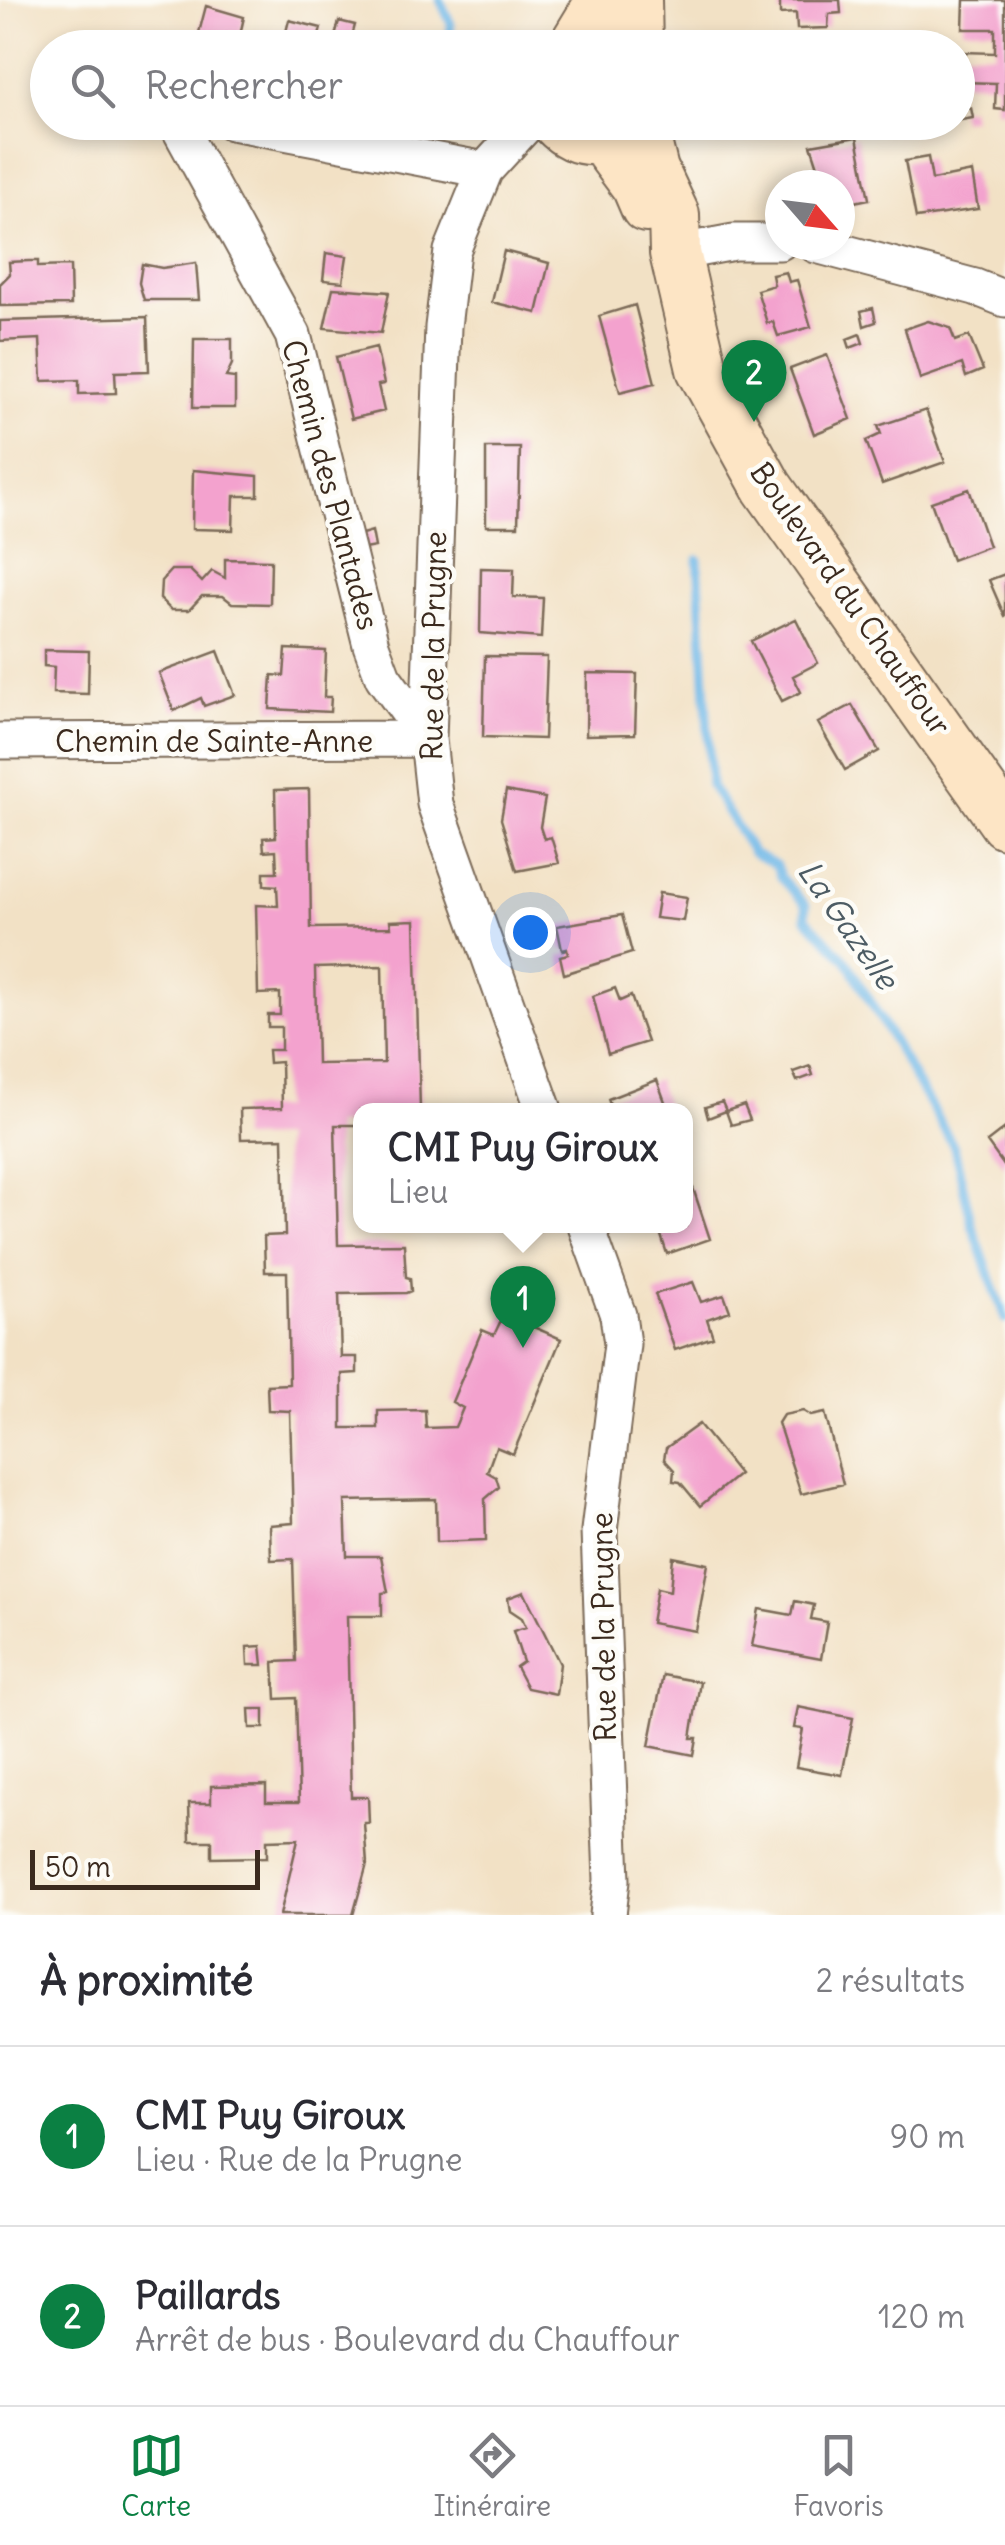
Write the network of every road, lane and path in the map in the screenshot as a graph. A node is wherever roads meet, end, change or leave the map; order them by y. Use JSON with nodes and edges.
{"nodes":[{"id":1,"x":602,"y":0,"type":"edge"},
{"id":2,"x":636,"y":0,"type":"edge"},
{"id":3,"x":585,"y":30,"type":"edge"},
{"id":4,"x":637,"y":30,"type":"edge"},
{"id":5,"x":186,"y":140,"type":"edge"},
{"id":6,"x":327,"y":140,"type":"edge"},
{"id":7,"x":550,"y":140,"type":"edge"},
{"id":8,"x":599,"y":140,"type":"edge"},
{"id":9,"x":485,"y":170,"type":"junction"},
{"id":10,"x":765,"y":242,"type":"edge"},
{"id":11,"x":674,"y":253,"type":"junction"},
{"id":12,"x":855,"y":255,"type":"edge"},
{"id":13,"x":1005,"y":299,"type":"edge"},
{"id":14,"x":428,"y":740,"type":"junction"},
{"id":15,"x":0,"y":741,"type":"edge"},
{"id":16,"x":1005,"y":823,"type":"edge"},
{"id":17,"x":542,"y":1103,"type":"edge"},
{"id":18,"x":589,"y":1233,"type":"edge"},
{"id":19,"x":608,"y":1915,"type":"edge"}],
"edges":[{"from":1,"to":3,"type":"main road"},
{"from":2,"to":4,"type":"main road"},
{"from":5,"to":14,"type":"street","name":"Chemin des Plantades"},
{"from":6,"to":9,"type":"street"},
{"from":7,"to":9,"type":"street"},
{"from":8,"to":11,"type":"main road","name":"Boulevard du Chauffour"},
{"from":9,"to":14,"type":"street","name":"Rue de la Prugne"},
{"from":10,"to":11,"type":"street"},
{"from":11,"to":16,"type":"main road","name":"Boulevard du Chauffour"},
{"from":12,"to":13,"type":"street"},
{"from":14,"to":15,"type":"street","name":"Chemin de Sainte-Anne"},
{"from":14,"to":17,"type":"street","name":"Rue de la Prugne"},
{"from":18,"to":19,"type":"street","name":"Rue de la Prugne"}]}
